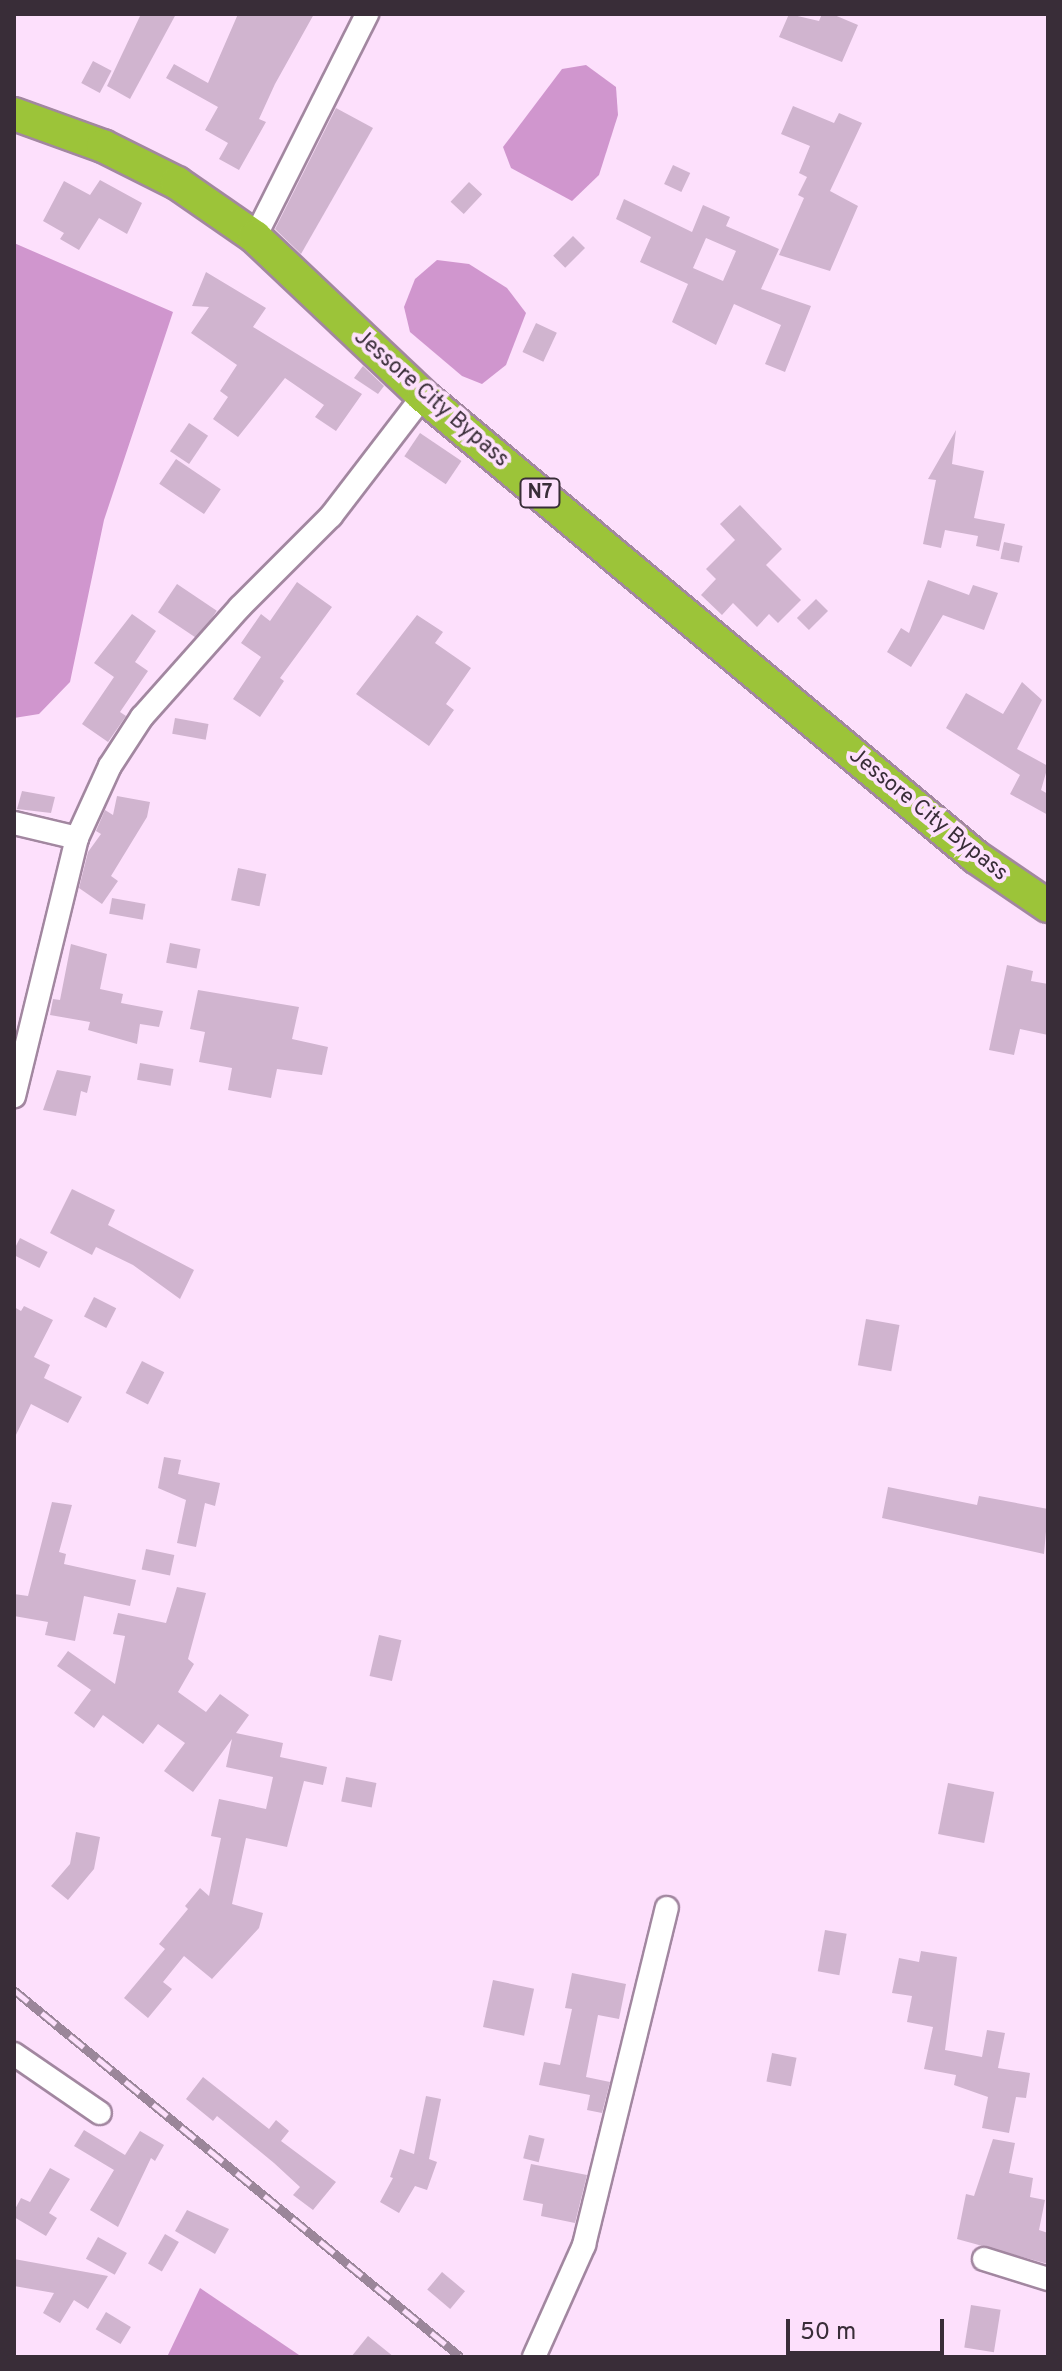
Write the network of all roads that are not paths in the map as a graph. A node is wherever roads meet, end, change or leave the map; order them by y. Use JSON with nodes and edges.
{"nodes":[{"id":1,"x":367,"y":14,"type":"edge"},
{"id":2,"x":14,"y":114,"type":"edge"},
{"id":3,"x":255,"y":237,"type":"junction"},
{"id":4,"x":423,"y":396,"type":"junction"},
{"id":5,"x":14,"y":823,"type":"edge"},
{"id":6,"x":77,"y":838,"type":"junction"},
{"id":7,"x":1048,"y":906,"type":"edge"},
{"id":8,"x":14,"y":1096,"type":"edge"},
{"id":9,"x":667,"y":1908,"type":"dead end"},
{"id":10,"x":14,"y":2054,"type":"edge"},
{"id":11,"x":100,"y":2113,"type":"dead end"},
{"id":12,"x":984,"y":2259,"type":"dead end"},
{"id":13,"x":1048,"y":2279,"type":"edge"},
{"id":14,"x":534,"y":2357,"type":"edge"}],
"edges":[{"from":1,"to":3,"type":"street"},
{"from":2,"to":3,"type":"highway","name":"Jessore City Bypass","number":"N7"},
{"from":3,"to":4,"type":"highway","name":"Jessore City Bypass","number":"N7"},
{"from":4,"to":6,"type":"street"},
{"from":4,"to":7,"type":"highway","name":"Jessore City Bypass","number":"N7"},
{"from":5,"to":6,"type":"street"},
{"from":6,"to":8,"type":"street"},
{"from":9,"to":14,"type":"street"},
{"from":10,"to":11,"type":"street"},
{"from":12,"to":13,"type":"street"}]}
